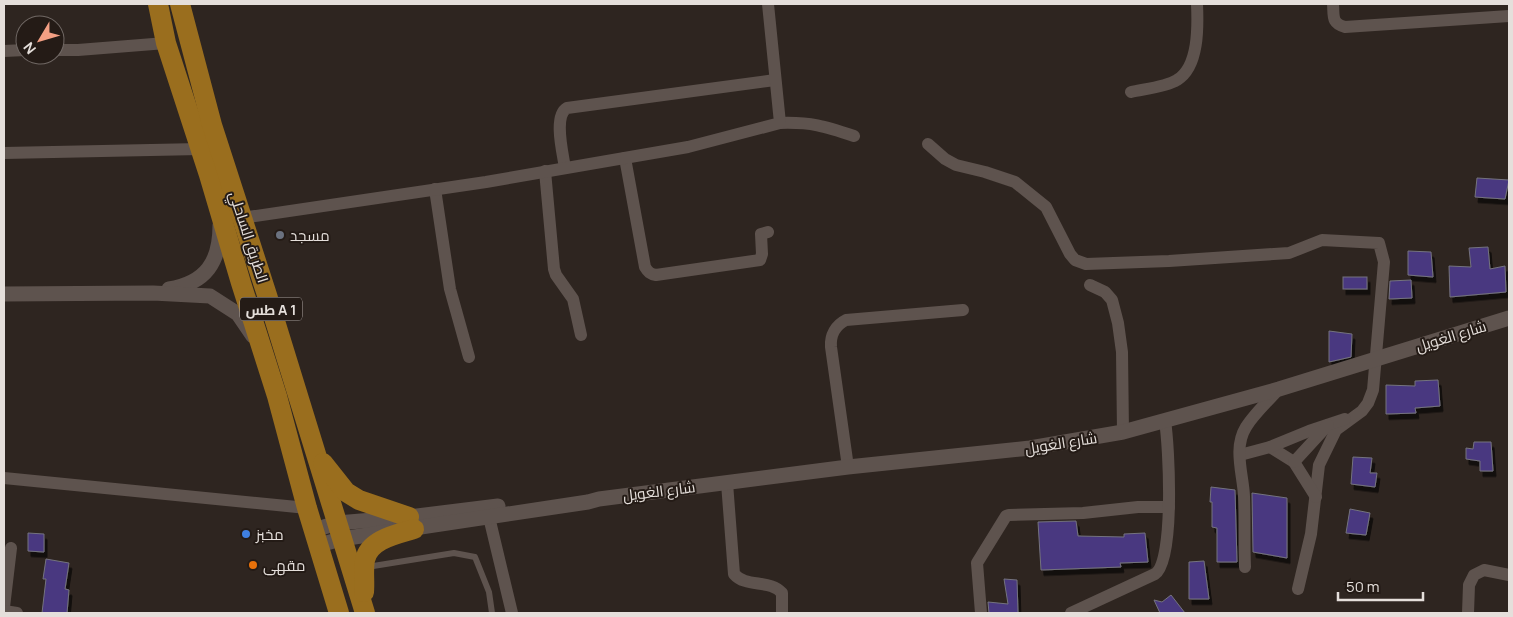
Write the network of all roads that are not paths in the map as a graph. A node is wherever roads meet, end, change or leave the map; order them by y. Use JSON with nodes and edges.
{"nodes":[{"id":1,"x":158,"y":4,"type":"edge"},
{"id":2,"x":180,"y":4,"type":"edge"},
{"id":3,"x":768,"y":4,"type":"edge"},
{"id":4,"x":1197,"y":4,"type":"edge"},
{"id":5,"x":1333,"y":4,"type":"edge"},
{"id":6,"x":1509,"y":16,"type":"edge"},
{"id":7,"x":166,"y":43,"type":"junction"},
{"id":8,"x":65,"y":50,"type":"edge"},
{"id":9,"x":775,"y":80,"type":"junction"},
{"id":10,"x":1131,"y":92,"type":"dead end"},
{"id":11,"x":780,"y":123,"type":"junction"},
{"id":12,"x":854,"y":136,"type":"dead end"},
{"id":13,"x":928,"y":144,"type":"dead end"},
{"id":14,"x":200,"y":149,"type":"junction"},
{"id":15,"x":4,"y":153,"type":"edge"},
{"id":16,"x":625,"y":158,"type":"junction"},
{"id":17,"x":565,"y":168,"type":"junction"},
{"id":18,"x":545,"y":171,"type":"junction"},
{"id":19,"x":435,"y":189,"type":"junction"},
{"id":20,"x":220,"y":212,"type":"junction"},
{"id":21,"x":242,"y":218,"type":"junction"},
{"id":22,"x":768,"y":232,"type":"dead end"},
{"id":23,"x":1090,"y":285,"type":"dead end"},
{"id":24,"x":153,"y":293,"type":"junction"},
{"id":25,"x":4,"y":294,"type":"edge"},
{"id":26,"x":963,"y":310,"type":"dead end"},
{"id":27,"x":1509,"y":318,"type":"edge"},
{"id":28,"x":581,"y":335,"type":"dead end"},
{"id":29,"x":263,"y":352,"type":"junction"},
{"id":30,"x":469,"y":357,"type":"dead end"},
{"id":31,"x":1375,"y":360,"type":"junction"},
{"id":32,"x":1279,"y":389,"type":"junction"},
{"id":33,"x":1355,"y":416,"type":"junction"},
{"id":34,"x":1165,"y":422,"type":"junction"},
{"id":35,"x":1328,"y":424,"type":"junction"},
{"id":36,"x":1123,"y":432,"type":"junction"},
{"id":37,"x":1270,"y":447,"type":"junction"},
{"id":38,"x":314,"y":450,"type":"junction"},
{"id":39,"x":1240,"y":455,"type":"junction"},
{"id":40,"x":1294,"y":462,"type":"junction"},
{"id":41,"x":848,"y":467,"type":"junction"},
{"id":42,"x":4,"y":478,"type":"edge"},
{"id":43,"x":727,"y":483,"type":"junction"},
{"id":44,"x":1316,"y":497,"type":"junction"},
{"id":45,"x":599,"y":499,"type":"junction"},
{"id":46,"x":1169,"y":507,"type":"junction"},
{"id":47,"x":307,"y":508,"type":"junction"},
{"id":48,"x":488,"y":517,"type":"junction"},
{"id":49,"x":412,"y":523,"type":"junction"},
{"id":50,"x":339,"y":531,"type":"junction"},
{"id":51,"x":316,"y":538,"type":"junction"},
{"id":52,"x":11,"y":548,"type":"dead end"},
{"id":53,"x":1245,"y":566,"type":"dead end"},
{"id":54,"x":364,"y":567,"type":"junction"},
{"id":55,"x":1509,"y":575,"type":"edge"},
{"id":56,"x":1298,"y":589,"type":"dead end"},
{"id":57,"x":4,"y":607,"type":"edge"},
{"id":58,"x":4,"y":611,"type":"edge"},
{"id":59,"x":364,"y":611,"type":"edge"},
{"id":60,"x":17,"y":613,"type":"edge"},
{"id":61,"x":340,"y":613,"type":"edge"},
{"id":62,"x":492,"y":613,"type":"edge"},
{"id":63,"x":512,"y":613,"type":"edge"},
{"id":64,"x":782,"y":613,"type":"edge"},
{"id":65,"x":980,"y":613,"type":"edge"},
{"id":66,"x":1071,"y":613,"type":"edge"},
{"id":67,"x":1468,"y":613,"type":"edge"}],
"edges":[{"from":1,"to":7,"type":"highway","name":"الطريق الساحلي","number":"طس A 1"},
{"from":2,"to":21,"type":"highway","name":"الطريق الساحلي","number":"طس A 1"},
{"from":3,"to":9,"type":"street"},
{"from":4,"to":10,"type":"street"},
{"from":5,"to":6,"type":"street"},
{"from":7,"to":8,"type":"street"},
{"from":7,"to":14,"type":"highway","name":"الطريق الساحلي","number":"طس A 1"},
{"from":9,"to":11,"type":"street"},
{"from":9,"to":17,"type":"street"},
{"from":11,"to":12,"type":"street"},
{"from":11,"to":16,"type":"street"},
{"from":13,"to":31,"type":"street"},
{"from":14,"to":15,"type":"street"},
{"from":14,"to":20,"type":"highway","name":"الطريق الساحلي","number":"طس A 1"},
{"from":16,"to":17,"type":"street"},
{"from":16,"to":22,"type":"street"},
{"from":17,"to":18,"type":"street"},
{"from":18,"to":19,"type":"street"},
{"from":18,"to":28,"type":"street"},
{"from":19,"to":21,"type":"street"},
{"from":19,"to":30,"type":"street"},
{"from":20,"to":24,"type":"street"},
{"from":20,"to":29,"type":"highway","name":"الطريق الساحلي","number":"طس A 1"},
{"from":21,"to":38,"type":"highway","name":"الطريق الساحلي","number":"طس A 1"},
{"from":23,"to":36,"type":"street"},
{"from":24,"to":25,"type":"street"},
{"from":24,"to":29,"type":"street"},
{"from":26,"to":41,"type":"street"},
{"from":27,"to":31,"type":"street","name":"شارع الغويل"},
{"from":29,"to":47,"type":"highway","name":"الطريق الساحلي","number":"طس A 1"},
{"from":31,"to":32,"type":"street","name":"شارع الغويل"},
{"from":31,"to":33,"type":"street"},
{"from":32,"to":34,"type":"street","name":"شارع الغويل"},
{"from":32,"to":39,"type":"street"},
{"from":33,"to":35,"type":"street"},
{"from":33,"to":44,"type":"street"},
{"from":34,"to":36,"type":"street","name":"شارع الغويل"},
{"from":34,"to":46,"type":"street"},
{"from":35,"to":37,"type":"street"},
{"from":35,"to":40,"type":"street"},
{"from":36,"to":41,"type":"street","name":"شارع الغويل"},
{"from":37,"to":39,"type":"street"},
{"from":37,"to":40,"type":"street"},
{"from":38,"to":49,"type":"highway"},
{"from":38,"to":50,"type":"highway","name":"الطريق الساحلي","number":"طس A 1"},
{"from":39,"to":53,"type":"street"},
{"from":40,"to":44,"type":"street"},
{"from":41,"to":43,"type":"street","name":"شارع الغويل"},
{"from":42,"to":47,"type":"street"},
{"from":43,"to":45,"type":"street","name":"شارع الغويل"},
{"from":43,"to":64,"type":"street"},
{"from":44,"to":56,"type":"street"},
{"from":45,"to":48,"type":"street","name":"شارع الغويل"},
{"from":45,"to":49,"type":"street","name":"شارع الغويل"},
{"from":46,"to":65,"type":"street"},
{"from":46,"to":66,"type":"street"},
{"from":47,"to":51,"type":"highway","name":"الطريق الساحلي","number":"طس A 1"},
{"from":48,"to":49,"type":"street","name":"شارع الغويل"},
{"from":48,"to":63,"type":"street"},
{"from":49,"to":50,"type":"street","name":"شارع الغويل"},
{"from":49,"to":54,"type":"highway"},
{"from":50,"to":51,"type":"street","name":"شارع الغويل"},
{"from":50,"to":59,"type":"highway","name":"الطريق الساحلي","number":"طس A 1"},
{"from":51,"to":61,"type":"highway","name":"الطريق الساحلي","number":"طس A 1"},
{"from":52,"to":57,"type":"street"},
{"from":54,"to":59,"type":"highway"},
{"from":54,"to":62,"type":"lane"},
{"from":55,"to":67,"type":"street"},
{"from":58,"to":60,"type":"street"}]}
